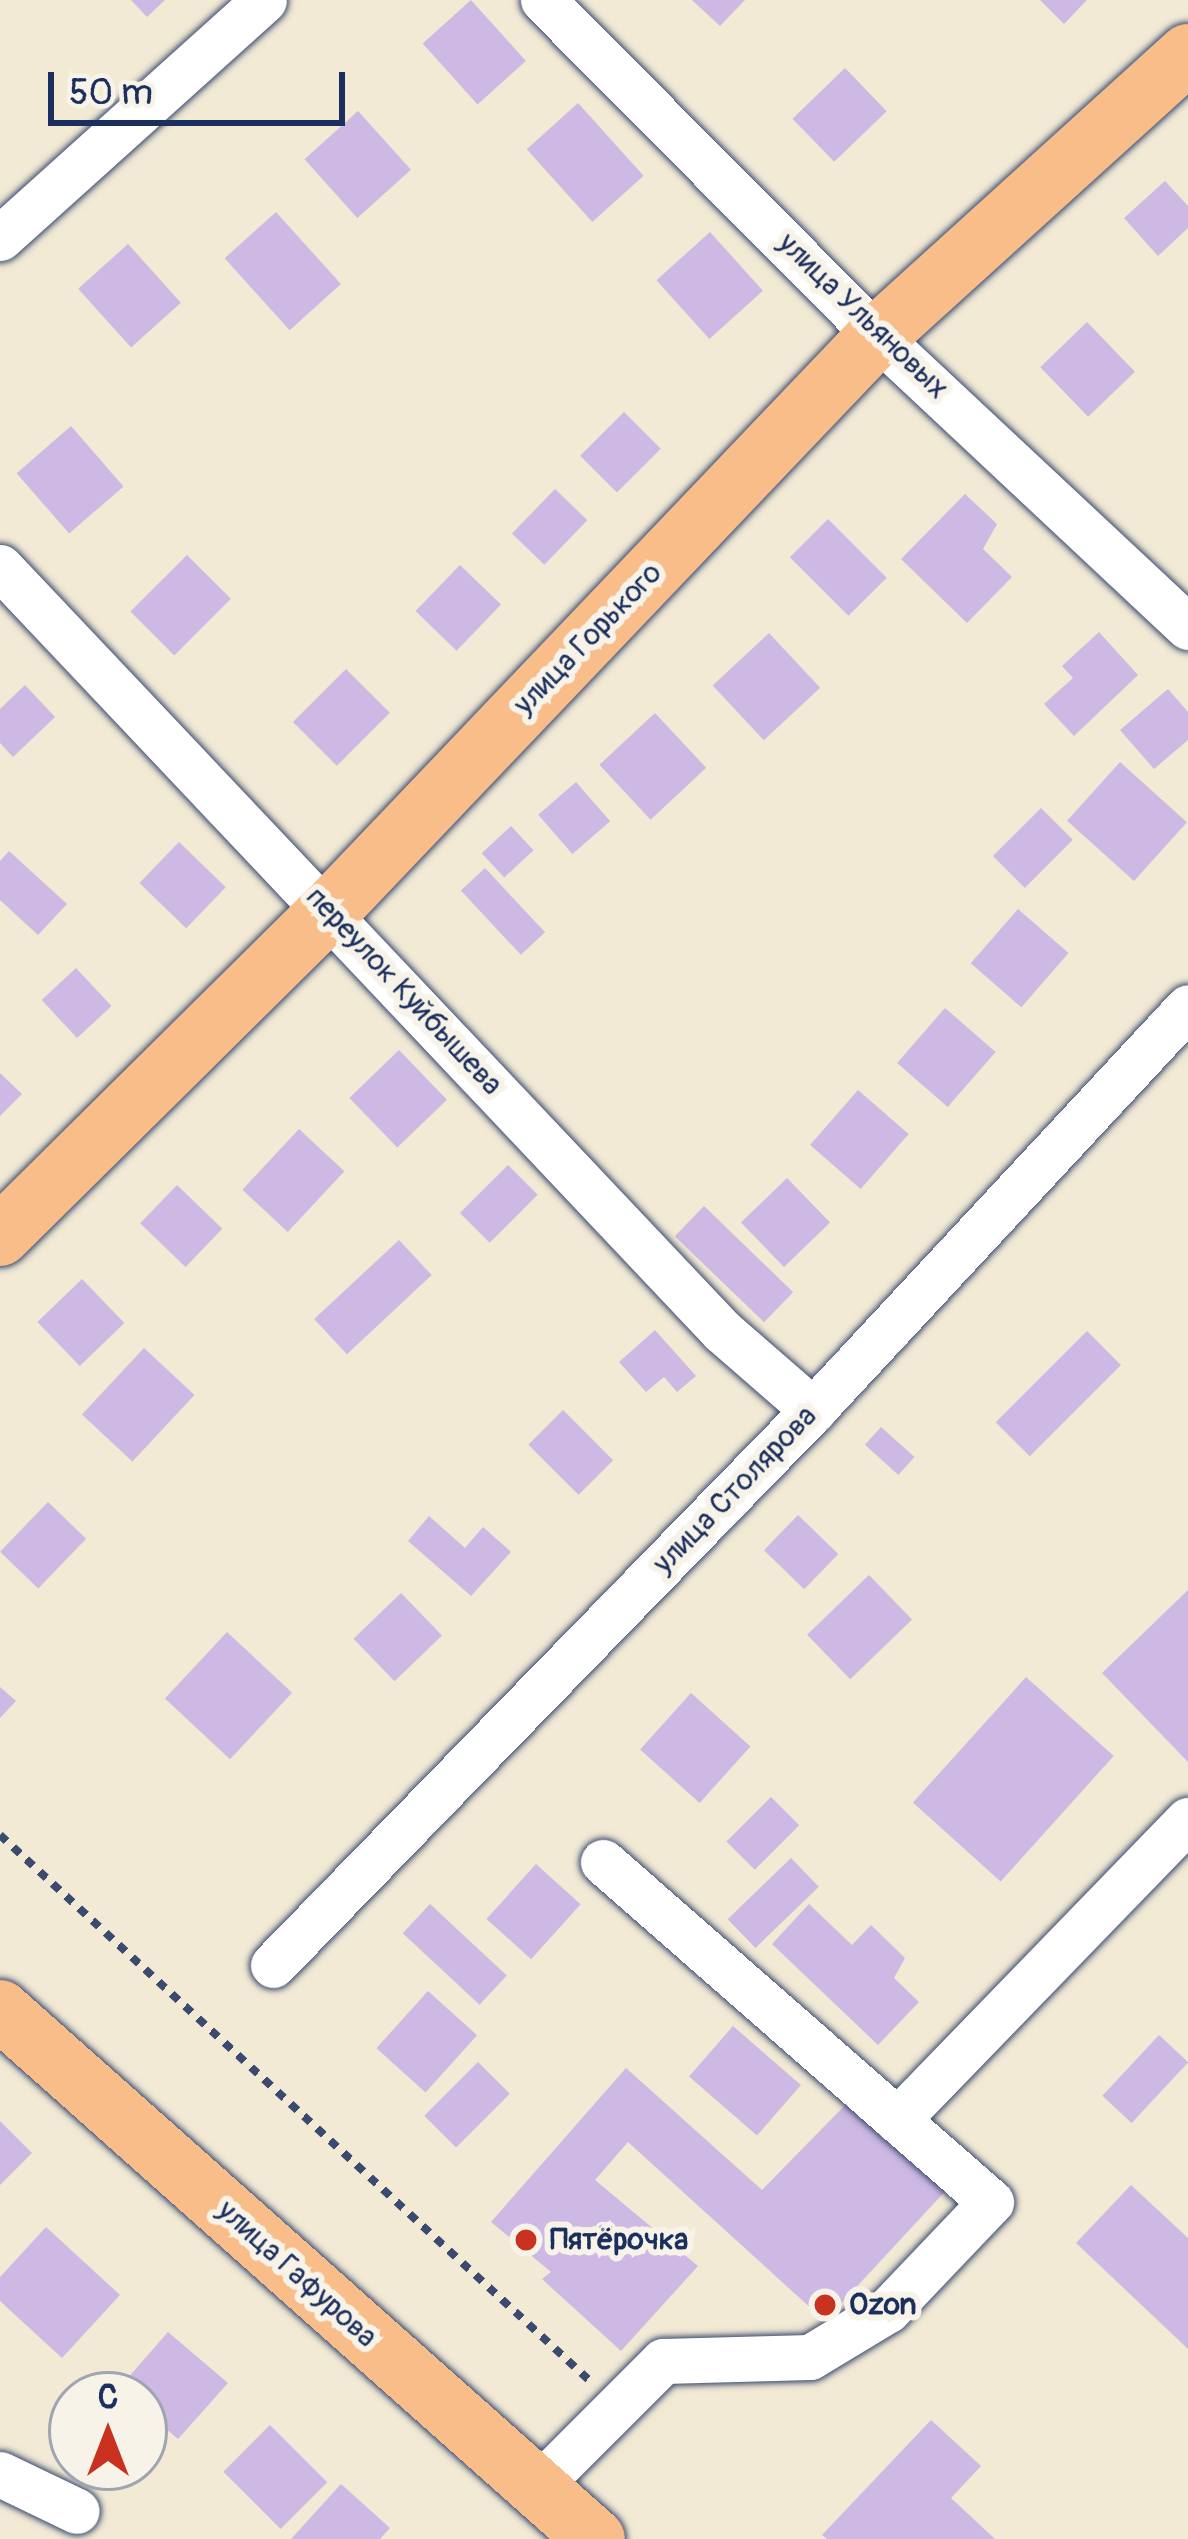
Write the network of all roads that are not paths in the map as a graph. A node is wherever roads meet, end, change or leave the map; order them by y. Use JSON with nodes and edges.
{"nodes":[{"id":1,"x":265,"y":0,"type":"edge"},
{"id":2,"x":543,"y":0,"type":"edge"},
{"id":3,"x":1188,"y":54,"type":"edge"},
{"id":4,"x":0,"y":238,"type":"edge"},
{"id":5,"x":877,"y":336,"type":"junction"},
{"id":6,"x":0,"y":567,"type":"edge"},
{"id":7,"x":1188,"y":627,"type":"edge"},
{"id":8,"x":330,"y":910,"type":"junction"},
{"id":9,"x":1188,"y":1007,"type":"edge"},
{"id":10,"x":0,"y":1236,"type":"edge"},
{"id":11,"x":813,"y":1410,"type":"junction"},
{"id":12,"x":1188,"y":1820,"type":"edge"},
{"id":13,"x":603,"y":1862,"type":"dead end"},
{"id":14,"x":273,"y":1965,"type":"dead end"},
{"id":15,"x":0,"y":2010,"type":"edge"},
{"id":16,"x":897,"y":2120,"type":"junction"},
{"id":17,"x":0,"y":2474,"type":"edge"},
{"id":18,"x":537,"y":2488,"type":"junction"},
{"id":19,"x":77,"y":2510,"type":"dead end"},
{"id":20,"x":595,"y":2539,"type":"edge"}],
"edges":[{"from":1,"to":4,"type":"street"},
{"from":2,"to":5,"type":"street","name":"улица Ульяновых"},
{"from":3,"to":5,"type":"main road","name":"улица Горького"},
{"from":5,"to":7,"type":"street","name":"улица Ульяновых"},
{"from":5,"to":8,"type":"main road","name":"улица Горького"},
{"from":6,"to":8,"type":"street","name":"переулок Куйбышева"},
{"from":8,"to":10,"type":"main road","name":"улица Горького"},
{"from":8,"to":11,"type":"street","name":"переулок Куйбышева"},
{"from":9,"to":11,"type":"street","name":"улица Столярова"},
{"from":11,"to":14,"type":"street","name":"улица Столярова"},
{"from":12,"to":16,"type":"street"},
{"from":13,"to":16,"type":"street"},
{"from":15,"to":18,"type":"main road","name":"улица Гафурова"},
{"from":16,"to":18,"type":"street"},
{"from":17,"to":19,"type":"street"},
{"from":18,"to":20,"type":"main road","name":"улица Гафурова"}]}
